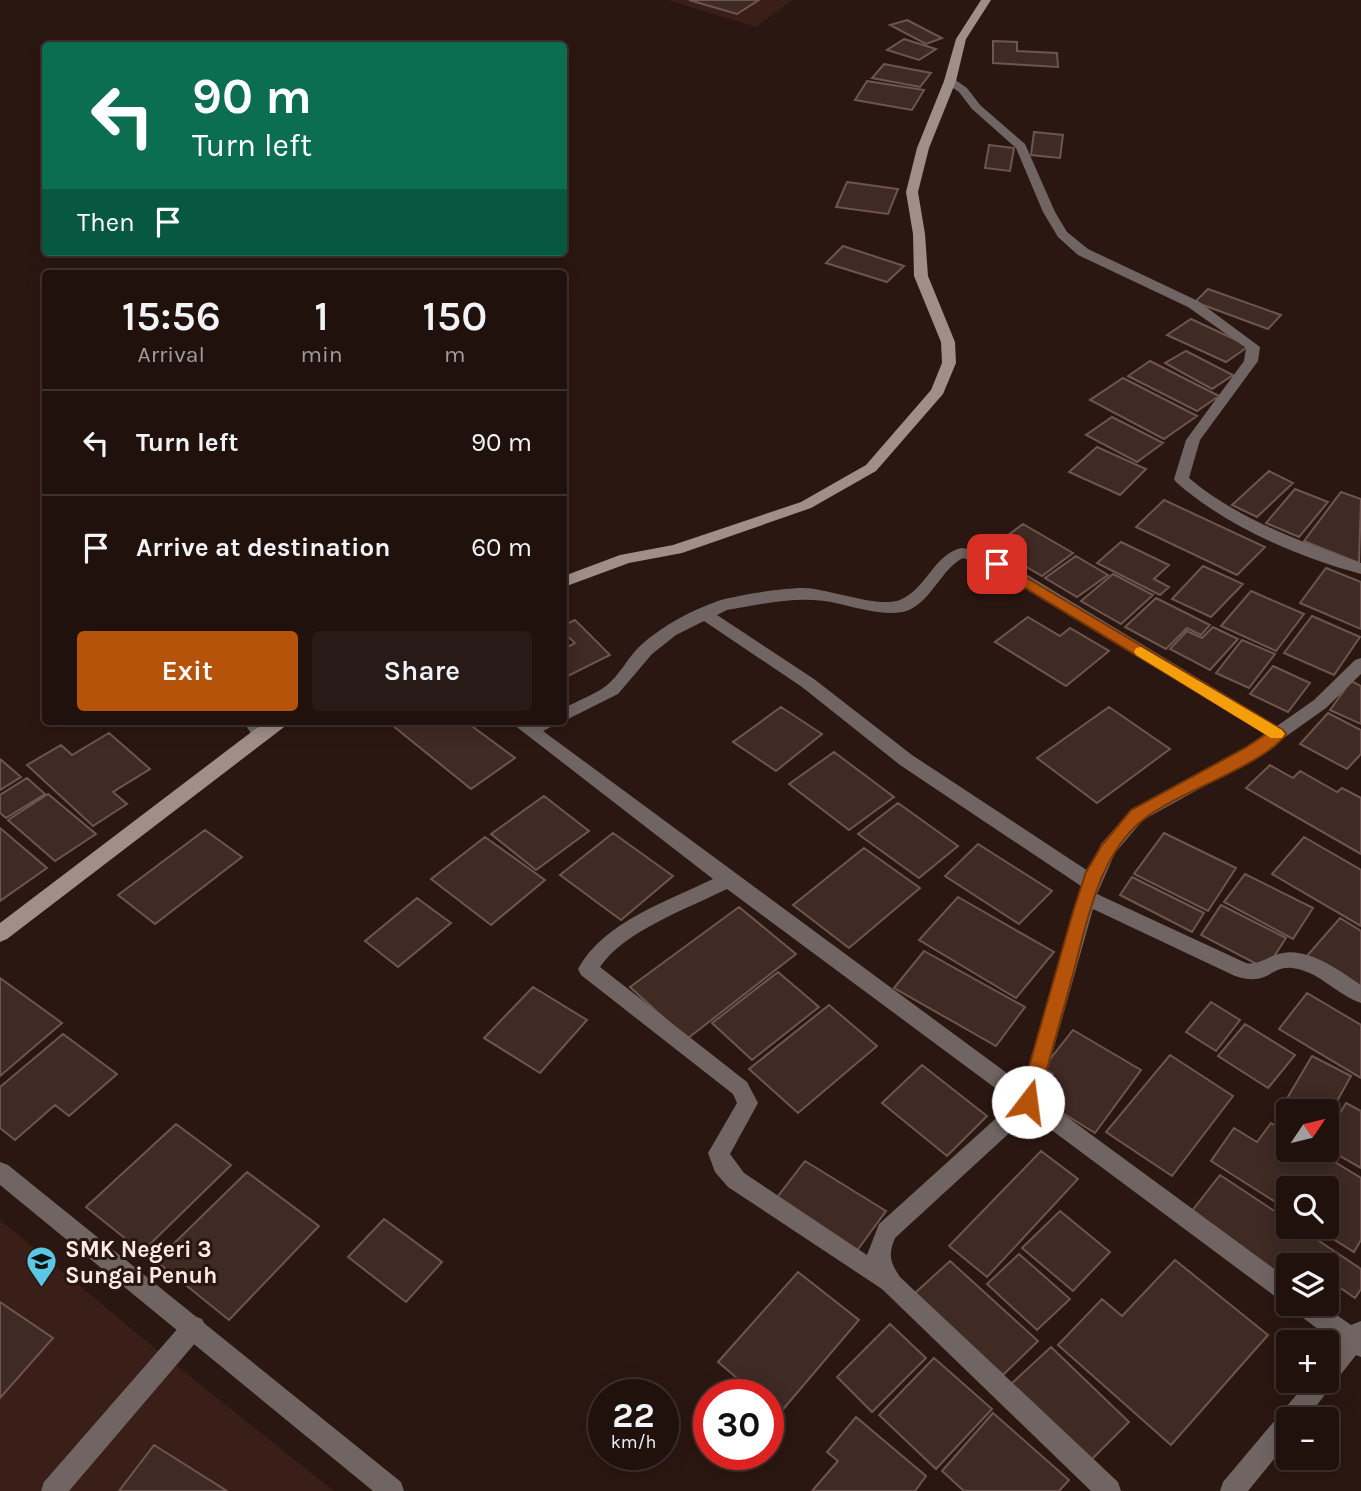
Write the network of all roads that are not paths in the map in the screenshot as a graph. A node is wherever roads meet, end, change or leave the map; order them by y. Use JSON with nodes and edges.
{"nodes":[{"id":1,"x":986,"y":0,"type":"edge"},
{"id":2,"x":950,"y":81,"type":"junction"},
{"id":3,"x":1361,"y":569,"type":"edge"},
{"id":4,"x":567,"y":581,"type":"edge"},
{"id":5,"x":703,"y":613,"type":"junction"},
{"id":6,"x":1361,"y":664,"type":"edge"},
{"id":7,"x":567,"y":713,"type":"edge"},
{"id":8,"x":524,"y":725,"type":"edge"},
{"id":9,"x":256,"y":727,"type":"edge"},
{"id":10,"x":1278,"y":734,"type":"junction"},
{"id":11,"x":728,"y":880,"type":"junction"},
{"id":12,"x":1089,"y":891,"type":"junction"},
{"id":13,"x":0,"y":934,"type":"edge"},
{"id":14,"x":1361,"y":995,"type":"edge"},
{"id":15,"x":1028,"y":1102,"type":"junction"},
{"id":16,"x":0,"y":1172,"type":"edge"},
{"id":17,"x":892,"y":1284,"type":"junction"},
{"id":18,"x":1276,"y":1284,"type":"edge"},
{"id":19,"x":1322,"y":1316,"type":"edge"},
{"id":20,"x":194,"y":1327,"type":"junction"},
{"id":21,"x":1359,"y":1340,"type":"edge"},
{"id":22,"x":1339,"y":1362,"type":"edge"},
{"id":23,"x":1313,"y":1393,"type":"edge"},
{"id":24,"x":1302,"y":1407,"type":"edge"},
{"id":25,"x":1276,"y":1438,"type":"edge"},
{"id":26,"x":53,"y":1491,"type":"edge"},
{"id":27,"x":393,"y":1491,"type":"edge"},
{"id":28,"x":1109,"y":1491,"type":"edge"},
{"id":29,"x":1232,"y":1491,"type":"edge"}],
"edges":[{"from":1,"to":2,"type":"street"},
{"from":2,"to":3,"type":"street"},
{"from":2,"to":4,"type":"street"},
{"from":5,"to":7,"type":"street"},
{"from":5,"to":10,"type":"street"},
{"from":5,"to":12,"type":"street"},
{"from":6,"to":10,"type":"street"},
{"from":8,"to":11,"type":"street"},
{"from":9,"to":13,"type":"street"},
{"from":10,"to":12,"type":"street"},
{"from":11,"to":15,"type":"street"},
{"from":11,"to":17,"type":"street"},
{"from":12,"to":14,"type":"street"},
{"from":12,"to":15,"type":"street"},
{"from":15,"to":17,"type":"street"},
{"from":15,"to":18,"type":"street"},
{"from":16,"to":20,"type":"street"},
{"from":17,"to":28,"type":"street"},
{"from":19,"to":21,"type":"street"},
{"from":20,"to":26,"type":"street"},
{"from":20,"to":27,"type":"street"},
{"from":21,"to":22,"type":"street"},
{"from":23,"to":24,"type":"street"},
{"from":25,"to":29,"type":"street"}]}
